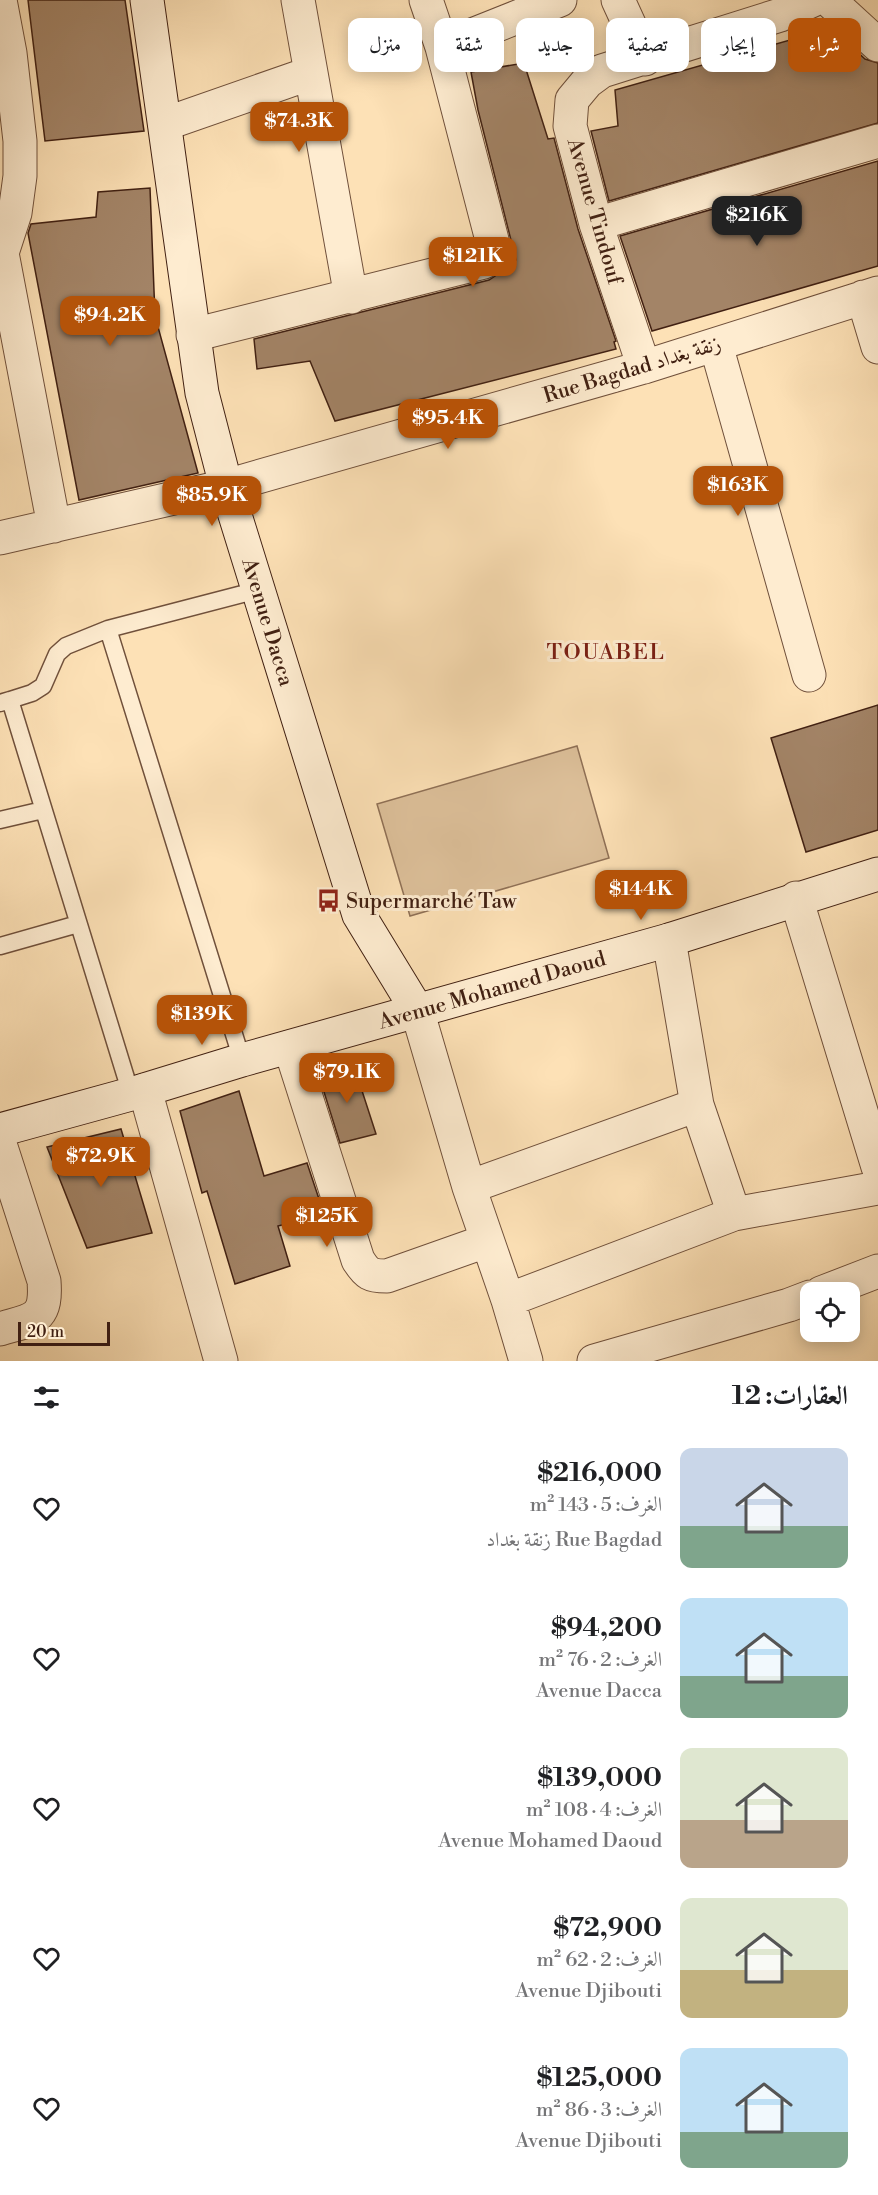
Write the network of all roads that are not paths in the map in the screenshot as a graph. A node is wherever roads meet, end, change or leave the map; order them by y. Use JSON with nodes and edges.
{"nodes":[{"id":1,"x":0,"y":0,"type":"edge"},
{"id":2,"x":147,"y":0,"type":"edge"},
{"id":3,"x":298,"y":0,"type":"edge"},
{"id":4,"x":426,"y":0,"type":"edge"},
{"id":5,"x":560,"y":0,"type":"edge"},
{"id":6,"x":618,"y":0,"type":"edge"},
{"id":7,"x":813,"y":0,"type":"edge"},
{"id":8,"x":829,"y":0,"type":"edge"},
{"id":9,"x":777,"y":7,"type":"edge"},
{"id":10,"x":626,"y":18,"type":"edge"},
{"id":11,"x":504,"y":22,"type":"edge"},
{"id":12,"x":434,"y":24,"type":"edge"},
{"id":13,"x":689,"y":42,"type":"edge"},
{"id":14,"x":878,"y":45,"type":"edge"},
{"id":15,"x":5,"y":55,"type":"edge"},
{"id":16,"x":606,"y":70,"type":"edge"},
{"id":17,"x":448,"y":72,"type":"edge"},
{"id":18,"x":311,"y":73,"type":"junction"},
{"id":19,"x":165,"y":124,"type":"junction"},
{"id":20,"x":878,"y":141,"type":"edge"},
{"id":21,"x":596,"y":224,"type":"junction"},
{"id":22,"x":1,"y":254,"type":"edge"},
{"id":23,"x":871,"y":295,"type":"edge"},
{"id":24,"x":351,"y":297,"type":"junction"},
{"id":25,"x":193,"y":335,"type":"junction"},
{"id":26,"x":716,"y":345,"type":"junction"},
{"id":27,"x":878,"y":347,"type":"edge"},
{"id":28,"x":644,"y":368,"type":"junction"},
{"id":29,"x":226,"y":486,"type":"junction"},
{"id":30,"x":54,"y":526,"type":"junction"},
{"id":31,"x":0,"y":538,"type":"edge"},
{"id":32,"x":258,"y":591,"type":"junction"},
{"id":33,"x":108,"y":629,"type":"junction"},
{"id":34,"x":809,"y":675,"type":"dead end"},
{"id":35,"x":5,"y":702,"type":"edge"},
{"id":36,"x":43,"y":810,"type":"junction"},
{"id":37,"x":0,"y":819,"type":"edge"},
{"id":38,"x":878,"y":874,"type":"edge"},
{"id":39,"x":796,"y":898,"type":"junction"},
{"id":40,"x":78,"y":924,"type":"junction"},
{"id":41,"x":669,"y":940,"type":"junction"},
{"id":42,"x":0,"y":946,"type":"edge"},
{"id":43,"x":417,"y":1010,"type":"junction"},
{"id":44,"x":290,"y":1047,"type":"junction"},
{"id":45,"x":242,"y":1060,"type":"junction"},
{"id":46,"x":138,"y":1092,"type":"junction"},
{"id":47,"x":698,"y":1105,"type":"junction"},
{"id":48,"x":0,"y":1130,"type":"edge"},
{"id":49,"x":0,"y":1144,"type":"edge"},
{"id":50,"x":878,"y":1167,"type":"edge"},
{"id":51,"x":469,"y":1187,"type":"junction"},
{"id":52,"x":878,"y":1188,"type":"edge"},
{"id":53,"x":734,"y":1214,"type":"junction"},
{"id":54,"x":486,"y":1241,"type":"junction"},
{"id":55,"x":878,"y":1272,"type":"edge"},
{"id":56,"x":851,"y":1282,"type":"edge"},
{"id":57,"x":508,"y":1300,"type":"junction"},
{"id":58,"x":800,"y":1301,"type":"edge"},
{"id":59,"x":0,"y":1329,"type":"edge"},
{"id":60,"x":221,"y":1361,"type":"edge"},
{"id":61,"x":526,"y":1361,"type":"edge"},
{"id":62,"x":594,"y":1361,"type":"edge"}],
"edges":[{"from":1,"to":15,"type":"street"},
{"from":2,"to":19,"type":"street","name":"Avenue Dacca"},
{"from":3,"to":18,"type":"street"},
{"from":4,"to":12,"type":"street"},
{"from":5,"to":11,"type":"street"},
{"from":6,"to":10,"type":"street"},
{"from":7,"to":9,"type":"street","name":"Avenue Tindouf"},
{"from":8,"to":14,"type":"street"},
{"from":9,"to":13,"type":"street","name":"Avenue Tindouf"},
{"from":15,"to":22,"type":"street"},
{"from":16,"to":21,"type":"street","name":"Avenue Tindouf"},
{"from":17,"to":24,"type":"street"},
{"from":18,"to":19,"type":"street"},
{"from":18,"to":24,"type":"street"},
{"from":19,"to":25,"type":"street","name":"Avenue Dacca"},
{"from":20,"to":21,"type":"street"},
{"from":21,"to":28,"type":"street","name":"Avenue Tindouf"},
{"from":22,"to":30,"type":"street"},
{"from":23,"to":26,"type":"street","name":"Rue Bagdad زنقة بغداد"},
{"from":23,"to":27,"type":"street"},
{"from":24,"to":25,"type":"street"},
{"from":25,"to":29,"type":"street","name":"Avenue Dacca"},
{"from":26,"to":28,"type":"street","name":"Rue Bagdad زنقة بغداد"},
{"from":26,"to":34,"type":"street"},
{"from":28,"to":29,"type":"street","name":"Rue Bagdad زنقة بغداد"},
{"from":29,"to":30,"type":"street","name":"Rue Bagdad زنقة بغداد"},
{"from":29,"to":32,"type":"street","name":"Avenue Dacca"},
{"from":30,"to":31,"type":"street","name":"Rue Bagdad زنقة بغداد"},
{"from":32,"to":33,"type":"lane"},
{"from":32,"to":43,"type":"street","name":"Avenue Dacca"},
{"from":33,"to":35,"type":"lane"},
{"from":33,"to":45,"type":"lane"},
{"from":35,"to":36,"type":"lane"},
{"from":36,"to":37,"type":"lane"},
{"from":36,"to":40,"type":"lane"},
{"from":38,"to":39,"type":"street","name":"Avenue Mohamed Daoud"},
{"from":39,"to":41,"type":"street","name":"Avenue Mohamed Daoud"},
{"from":39,"to":50,"type":"street"},
{"from":40,"to":42,"type":"lane"},
{"from":40,"to":46,"type":"lane"},
{"from":41,"to":43,"type":"street","name":"Avenue Mohamed Daoud"},
{"from":41,"to":47,"type":"street"},
{"from":43,"to":44,"type":"street","name":"Avenue Mohamed Daoud"},
{"from":43,"to":51,"type":"street","name":"Avenue Dacca"},
{"from":44,"to":45,"type":"street","name":"Avenue Mohamed Daoud"},
{"from":44,"to":54,"type":"street"},
{"from":45,"to":46,"type":"street","name":"Avenue Mohamed Daoud"},
{"from":46,"to":48,"type":"street","name":"Avenue Mohamed Daoud"},
{"from":46,"to":60,"type":"street"},
{"from":47,"to":51,"type":"street"},
{"from":47,"to":53,"type":"street"},
{"from":49,"to":59,"type":"street"},
{"from":51,"to":54,"type":"street","name":"Avenue Dacca"},
{"from":52,"to":53,"type":"street"},
{"from":53,"to":57,"type":"street"},
{"from":54,"to":57,"type":"street","name":"Avenue Dacca"},
{"from":55,"to":56,"type":"street"},
{"from":57,"to":61,"type":"street","name":"Avenue Dacca"},
{"from":58,"to":62,"type":"street"}]}
